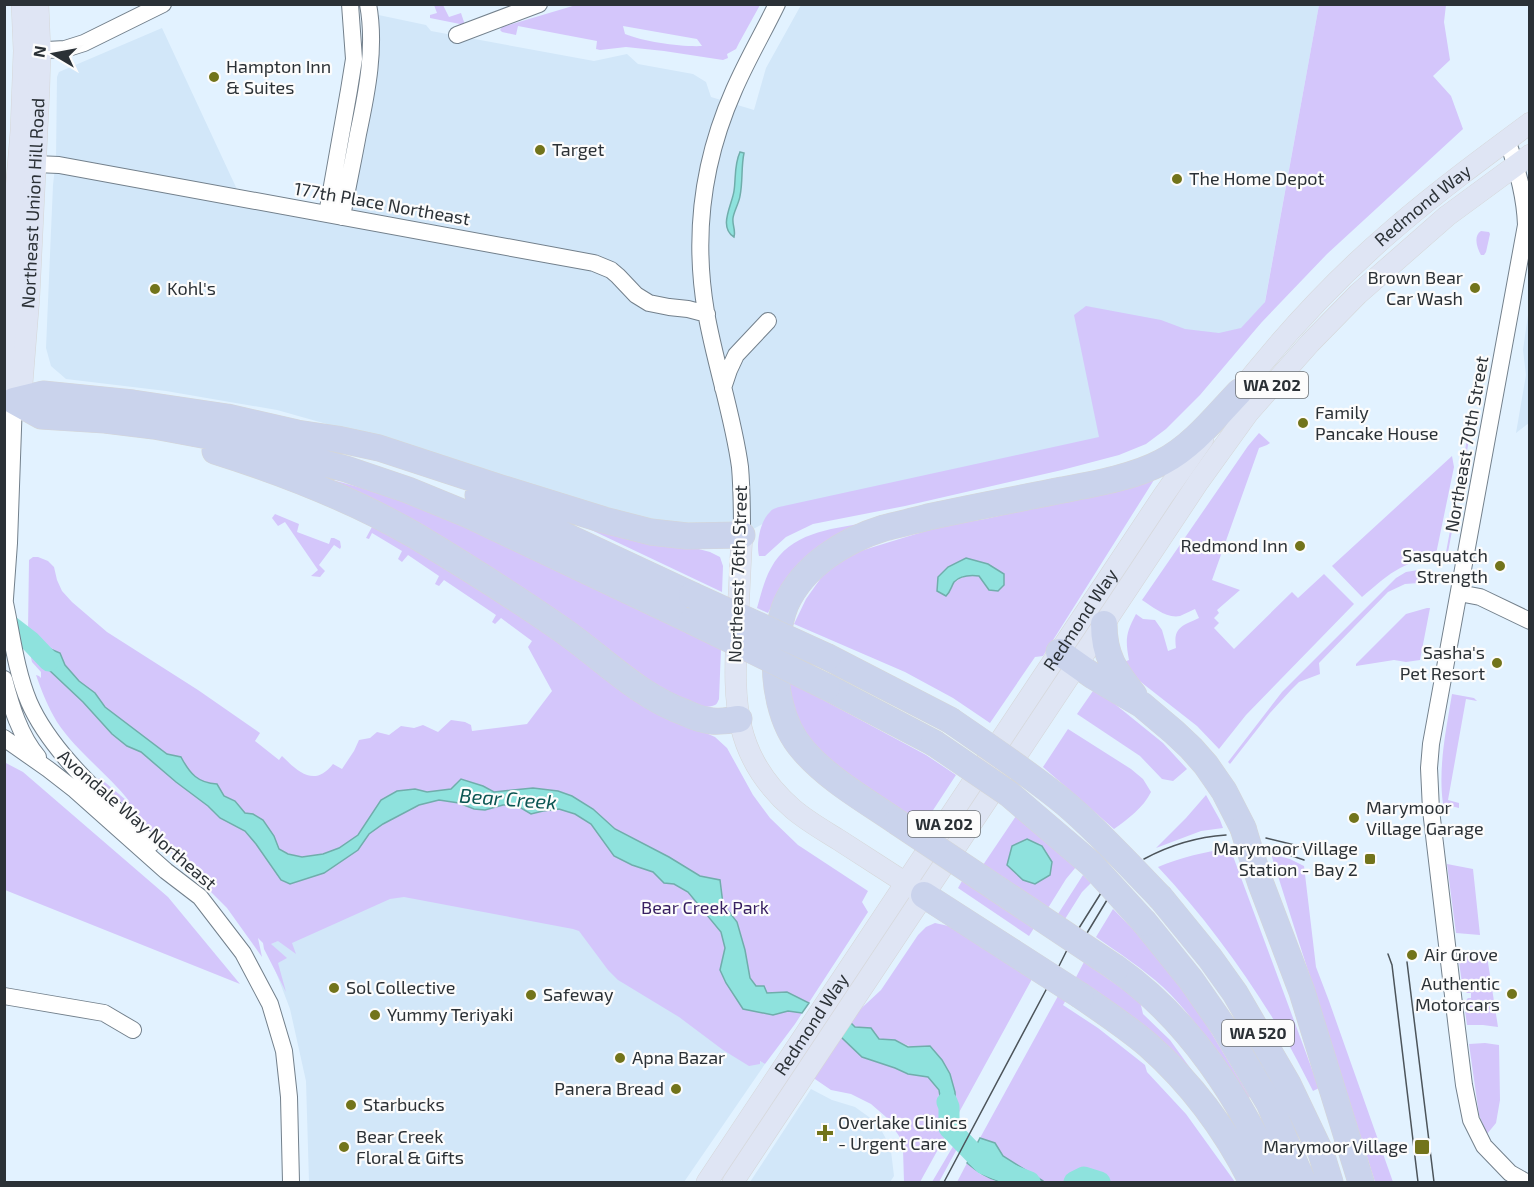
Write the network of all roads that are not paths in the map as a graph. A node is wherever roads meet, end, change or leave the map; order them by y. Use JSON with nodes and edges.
{"nodes":[{"id":1,"x":22,"y":4,"type":"edge"},
{"id":2,"x":38,"y":4,"type":"edge"},
{"id":3,"x":163,"y":4,"type":"edge"},
{"id":4,"x":350,"y":4,"type":"edge"},
{"id":5,"x":368,"y":4,"type":"edge"},
{"id":6,"x":539,"y":4,"type":"edge"},
{"id":7,"x":777,"y":4,"type":"edge"},
{"id":8,"x":457,"y":35,"type":"dead end"},
{"id":9,"x":32,"y":51,"type":"junction"},
{"id":10,"x":1530,"y":123,"type":"edge"},
{"id":11,"x":1507,"y":140,"type":"junction"},
{"id":12,"x":1523,"y":160,"type":"edge"},
{"id":13,"x":36,"y":164,"type":"junction"},
{"id":14,"x":334,"y":216,"type":"junction"},
{"id":15,"x":707,"y":314,"type":"junction"},
{"id":16,"x":768,"y":321,"type":"dead end"},
{"id":17,"x":723,"y":389,"type":"junction"},
{"id":18,"x":1239,"y":392,"type":"junction"},
{"id":19,"x":9,"y":400,"type":"edge"},
{"id":20,"x":105,"y":420,"type":"junction"},
{"id":21,"x":297,"y":433,"type":"junction"},
{"id":22,"x":741,"y":535,"type":"junction"},
{"id":23,"x":1459,"y":593,"type":"junction"},
{"id":24,"x":5,"y":603,"type":"edge"},
{"id":25,"x":4,"y":612,"type":"edge"},
{"id":26,"x":1530,"y":621,"type":"edge"},
{"id":27,"x":1104,"y":624,"type":"junction"},
{"id":28,"x":1068,"y":659,"type":"junction"},
{"id":29,"x":4,"y":679,"type":"edge"},
{"id":30,"x":1142,"y":705,"type":"junction"},
{"id":31,"x":739,"y":719,"type":"junction"},
{"id":32,"x":4,"y":738,"type":"edge"},
{"id":33,"x":48,"y":769,"type":"junction"},
{"id":34,"x":914,"y":889,"type":"junction"},
{"id":35,"x":200,"y":897,"type":"junction"},
{"id":36,"x":4,"y":996,"type":"edge"},
{"id":37,"x":133,"y":1030,"type":"dead end"},
{"id":38,"x":291,"y":1182,"type":"edge"},
{"id":39,"x":707,"y":1182,"type":"edge"},
{"id":40,"x":733,"y":1182,"type":"edge"},
{"id":41,"x":1252,"y":1182,"type":"edge"},
{"id":42,"x":1276,"y":1182,"type":"edge"},
{"id":43,"x":1303,"y":1182,"type":"edge"},
{"id":44,"x":1330,"y":1182,"type":"edge"},
{"id":45,"x":1361,"y":1182,"type":"edge"},
{"id":46,"x":1526,"y":1182,"type":"edge"}],
"edges":[{"from":1,"to":9,"type":"main road","name":"Northeast Union Hill Road"},
{"from":2,"to":9,"type":"main road","name":"Northeast Union Hill Road"},
{"from":3,"to":9,"type":"street"},
{"from":4,"to":14,"type":"street"},
{"from":5,"to":14,"type":"street"},
{"from":6,"to":8,"type":"street"},
{"from":7,"to":15,"type":"street","name":"Northeast 76th Street"},
{"from":9,"to":13,"type":"main road","name":"Northeast Union Hill Road"},
{"from":9,"to":19,"type":"main road","name":"Northeast Union Hill Road"},
{"from":10,"to":11,"type":"main road","name":"Redmond Way","number":"WA 202"},
{"from":11,"to":12,"type":"street","name":"Northeast 70th Street"},
{"from":11,"to":18,"type":"main road","name":"Redmond Way","number":"WA 202"},
{"from":12,"to":23,"type":"street","name":"Northeast 70th Street"},
{"from":12,"to":27,"type":"main road","name":"Redmond Way","number":"WA 202"},
{"from":13,"to":14,"type":"street","name":"177th Place Northeast"},
{"from":13,"to":19,"type":"main road","name":"Northeast Union Hill Road"},
{"from":14,"to":15,"type":"street","name":"177th Place Northeast"},
{"from":15,"to":17,"type":"street","name":"Northeast 76th Street"},
{"from":16,"to":17,"type":"street"},
{"from":17,"to":22,"type":"street","name":"Northeast 76th Street"},
{"from":18,"to":28,"type":"main road","name":"Redmond Way","number":"WA 202"},
{"from":18,"to":42,"type":"highway","bridge":true},
{"from":19,"to":20,"type":"highway"},
{"from":19,"to":21,"type":"highway"},
{"from":19,"to":24,"type":"street","name":"Northeast Union Hill Road"},
{"from":20,"to":31,"type":"highway"},
{"from":20,"to":43,"type":"highway","number":"WA 520","bridge":true},
{"from":21,"to":22,"type":"highway"},
{"from":21,"to":44,"type":"highway","number":"WA 520","bridge":true},
{"from":22,"to":31,"type":"main road","name":"Northeast 76th Street"},
{"from":23,"to":26,"type":"street"},
{"from":23,"to":46,"type":"street","name":"Northeast 70th Street"},
{"from":24,"to":25,"type":"street","name":"Northeast Union Hill Road"},
{"from":24,"to":35,"type":"street"},
{"from":27,"to":28,"type":"main road","name":"Redmond Way","number":"WA 202"},
{"from":27,"to":30,"type":"highway"},
{"from":28,"to":30,"type":"highway"},
{"from":28,"to":34,"type":"main road","name":"Redmond Way","number":"WA 202"},
{"from":29,"to":33,"type":"street"},
{"from":30,"to":45,"type":"highway"},
{"from":31,"to":34,"type":"main road","name":"Northeast 76th Street"},
{"from":32,"to":33,"type":"street","name":"Avondale Way Northeast"},
{"from":33,"to":35,"type":"street","name":"Avondale Way Northeast"},
{"from":34,"to":39,"type":"main road","name":"Redmond Way","number":"WA 202"},
{"from":34,"to":40,"type":"main road","name":"Redmond Way","number":"WA 202"},
{"from":34,"to":41,"type":"highway","bridge":true},
{"from":35,"to":38,"type":"street","name":"Avondale Way Northeast"},
{"from":36,"to":37,"type":"street"}]}
